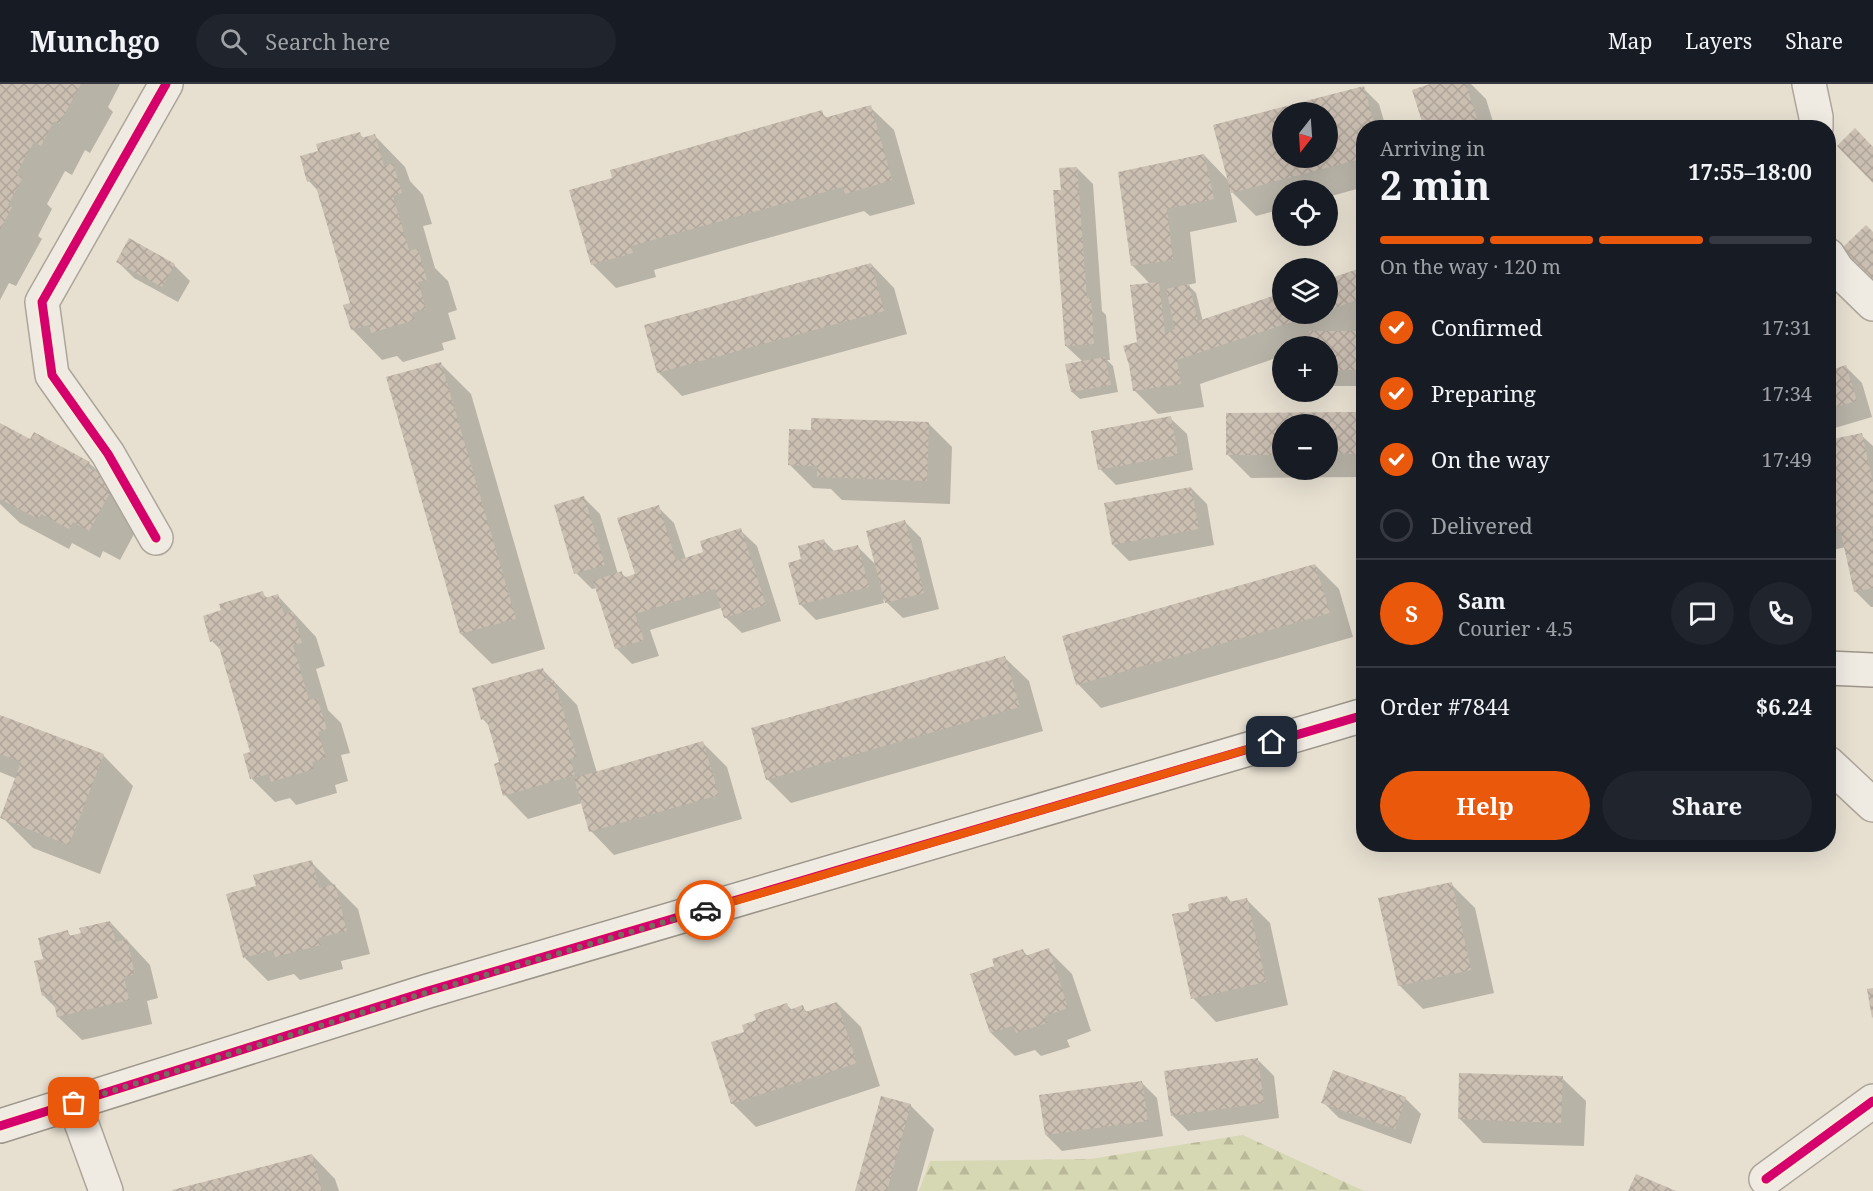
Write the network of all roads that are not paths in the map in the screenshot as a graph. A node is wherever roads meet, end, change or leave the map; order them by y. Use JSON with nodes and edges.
{"nodes":[{"id":1,"x":166,"y":84,"type":"edge"},
{"id":2,"x":1809,"y":84,"type":"edge"},
{"id":3,"x":1816,"y":120,"type":"edge"},
{"id":4,"x":1836,"y":267,"type":"edge"},
{"id":5,"x":1873,"y":304,"type":"edge"},
{"id":6,"x":156,"y":538,"type":"dead end"},
{"id":7,"x":1836,"y":668,"type":"edge"},
{"id":8,"x":1873,"y":670,"type":"edge"},
{"id":9,"x":1356,"y":717,"type":"edge"},
{"id":10,"x":1836,"y":770,"type":"edge"},
{"id":11,"x":1873,"y":805,"type":"edge"},
{"id":12,"x":1873,"y":1101,"type":"edge"},
{"id":13,"x":74,"y":1103,"type":"junction"},
{"id":14,"x":0,"y":1126,"type":"edge"},
{"id":15,"x":1766,"y":1179,"type":"dead end"},
{"id":16,"x":106,"y":1191,"type":"edge"}],
"edges":[{"from":1,"to":6,"type":"street"},
{"from":2,"to":3,"type":"street"},
{"from":4,"to":5,"type":"street"},
{"from":7,"to":8,"type":"street"},
{"from":9,"to":13,"type":"street"},
{"from":10,"to":11,"type":"street"},
{"from":12,"to":15,"type":"street"},
{"from":13,"to":14,"type":"street"},
{"from":13,"to":16,"type":"street"}]}
